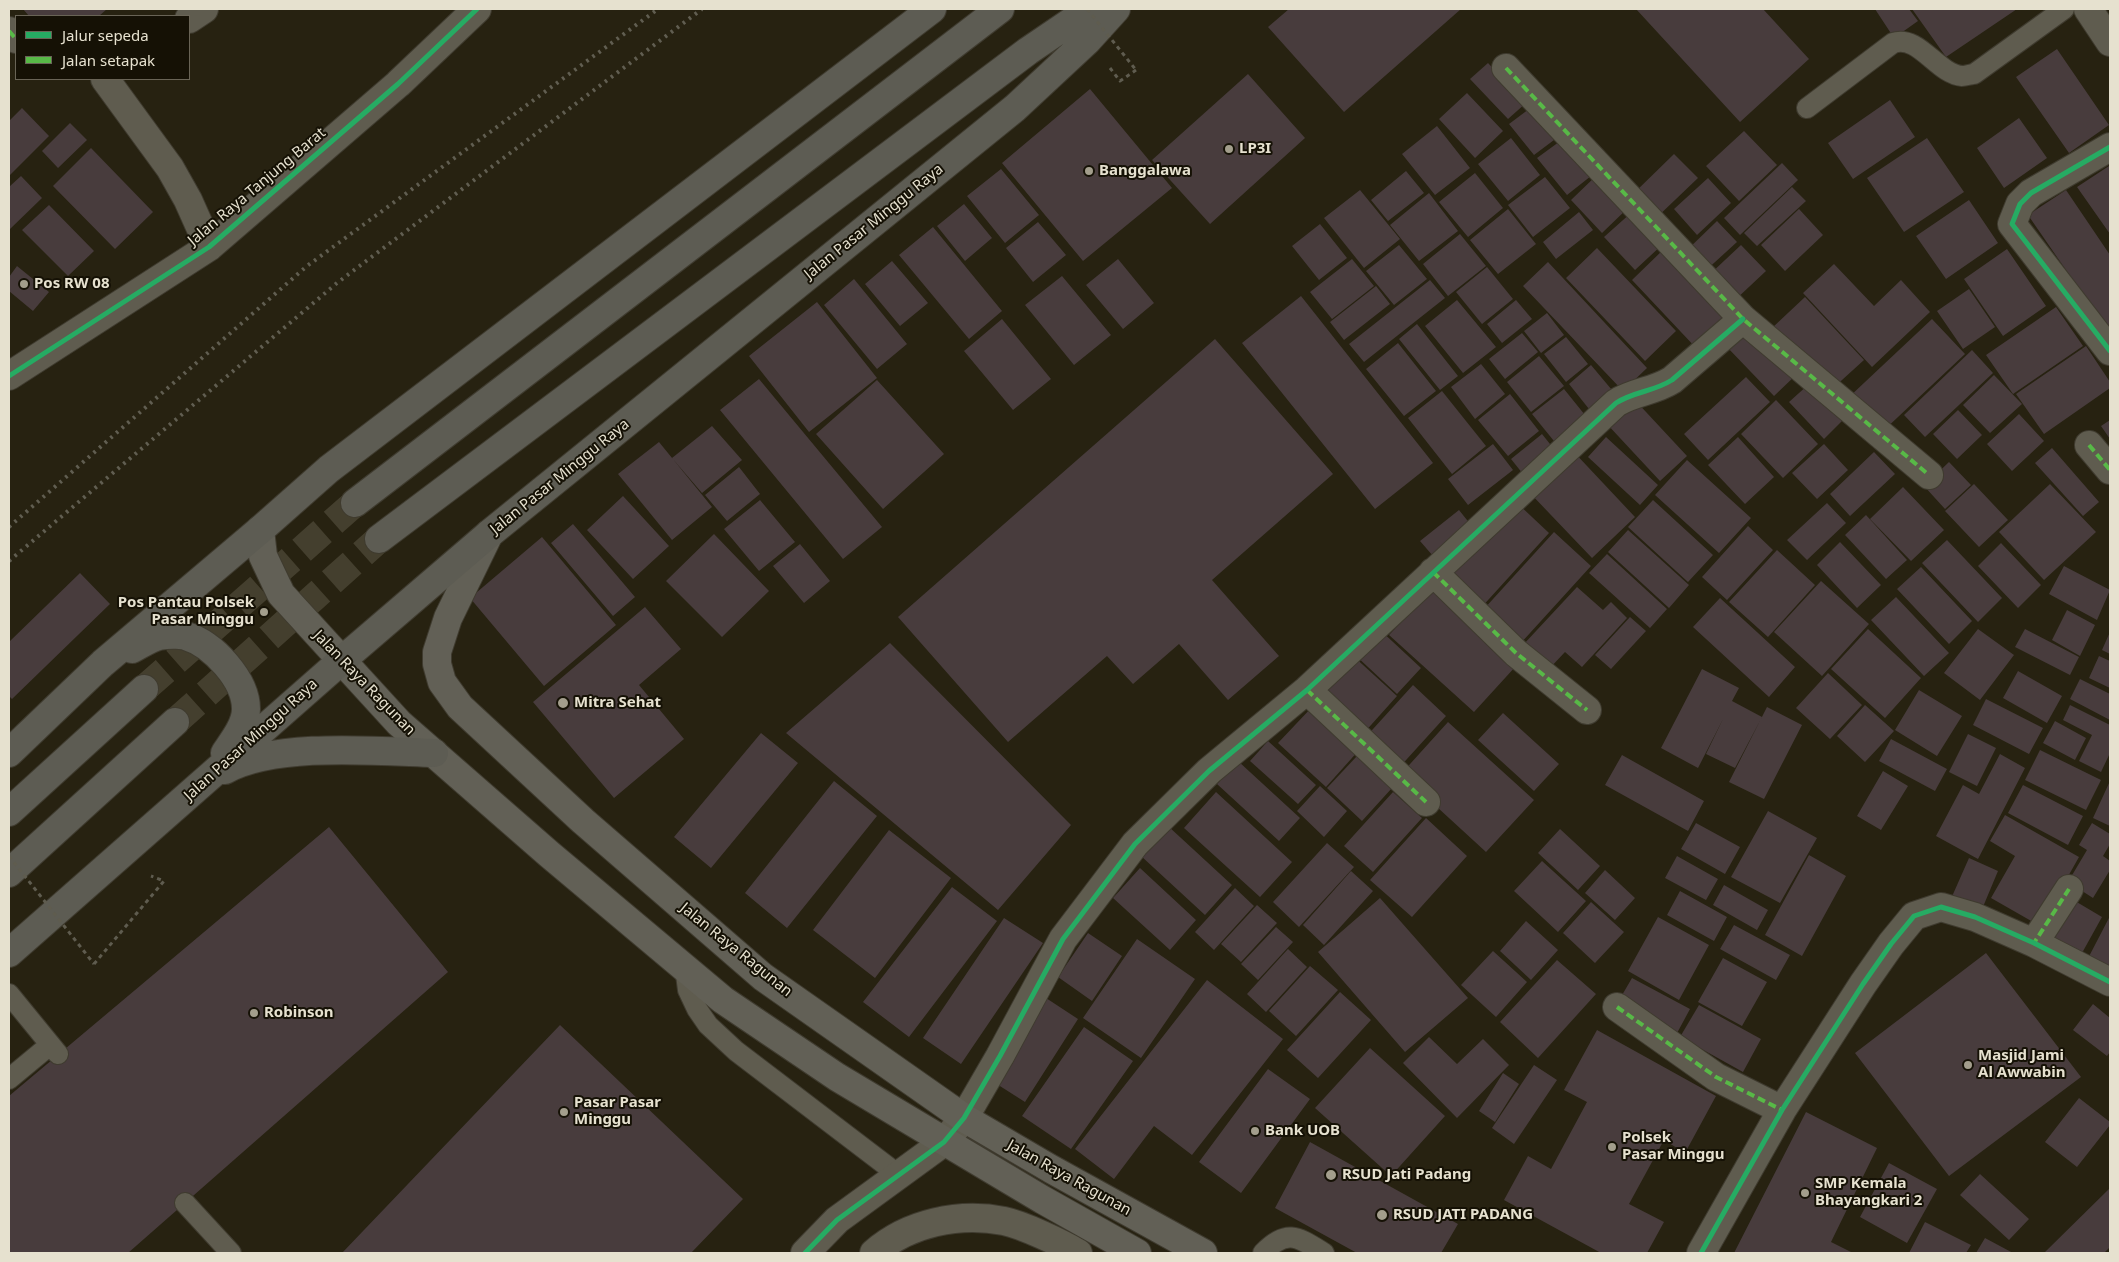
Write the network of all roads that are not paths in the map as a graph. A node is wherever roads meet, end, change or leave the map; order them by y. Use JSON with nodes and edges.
{"nodes":[{"id":1,"x":204,"y":9,"type":"edge"},
{"id":2,"x":477,"y":9,"type":"edge"},
{"id":3,"x":932,"y":9,"type":"edge"},
{"id":4,"x":1000,"y":9,"type":"edge"},
{"id":5,"x":1089,"y":9,"type":"edge"},
{"id":6,"x":1116,"y":9,"type":"edge"},
{"id":7,"x":2064,"y":9,"type":"edge"},
{"id":8,"x":2098,"y":12,"type":"edge"},
{"id":9,"x":190,"y":18,"type":"edge"},
{"id":10,"x":2110,"y":42,"type":"edge"},
{"id":11,"x":1506,"y":68,"type":"dead end"},
{"id":12,"x":106,"y":80,"type":"edge"},
{"id":13,"x":1807,"y":108,"type":"dead end"},
{"id":14,"x":2110,"y":147,"type":"edge"},
{"id":15,"x":209,"y":247,"type":"junction"},
{"id":16,"x":1743,"y":319,"type":"junction"},
{"id":17,"x":2110,"y":351,"type":"edge"},
{"id":18,"x":9,"y":376,"type":"edge"},
{"id":19,"x":2089,"y":445,"type":"dead end"},
{"id":20,"x":2110,"y":470,"type":"edge"},
{"id":21,"x":1928,"y":475,"type":"dead end"},
{"id":22,"x":355,"y":503,"type":"tunnel mouth"},
{"id":23,"x":260,"y":530,"type":"junction"},
{"id":24,"x":489,"y":534,"type":"junction"},
{"id":25,"x":379,"y":539,"type":"tunnel mouth"},
{"id":26,"x":1434,"y":572,"type":"junction"},
{"id":27,"x":340,"y":661,"type":"junction"},
{"id":28,"x":103,"y":663,"type":"junction"},
{"id":29,"x":144,"y":689,"type":"tunnel mouth"},
{"id":30,"x":1307,"y":690,"type":"junction"},
{"id":31,"x":1587,"y":710,"type":"dead end"},
{"id":32,"x":175,"y":722,"type":"tunnel mouth"},
{"id":33,"x":9,"y":752,"type":"edge"},
{"id":34,"x":434,"y":753,"type":"junction"},
{"id":35,"x":206,"y":780,"type":"junction"},
{"id":36,"x":1426,"y":802,"type":"dead end"},
{"id":37,"x":9,"y":812,"type":"edge"},
{"id":38,"x":9,"y":873,"type":"edge"},
{"id":39,"x":2069,"y":889,"type":"dead end"},
{"id":40,"x":2034,"y":943,"type":"junction"},
{"id":41,"x":9,"y":953,"type":"edge"},
{"id":42,"x":685,"y":967,"type":"junction"},
{"id":43,"x":2110,"y":982,"type":"edge"},
{"id":44,"x":9,"y":994,"type":"edge"},
{"id":45,"x":1617,"y":1007,"type":"dead end"},
{"id":46,"x":9,"y":1079,"type":"edge"},
{"id":47,"x":1782,"y":1110,"type":"junction"},
{"id":48,"x":964,"y":1118,"type":"junction"},
{"id":49,"x":944,"y":1142,"type":"junction"},
{"id":50,"x":900,"y":1176,"type":"junction"},
{"id":51,"x":191,"y":1210,"type":"dead end"},
{"id":52,"x":231,"y":1253,"type":"edge"},
{"id":53,"x":805,"y":1253,"type":"edge"},
{"id":54,"x":874,"y":1253,"type":"edge"},
{"id":55,"x":1078,"y":1253,"type":"edge"},
{"id":56,"x":1138,"y":1253,"type":"edge"},
{"id":57,"x":1203,"y":1253,"type":"edge"},
{"id":58,"x":1263,"y":1253,"type":"edge"},
{"id":59,"x":1324,"y":1253,"type":"edge"},
{"id":60,"x":1701,"y":1253,"type":"edge"}],
"edges":[{"from":1,"to":9,"type":"street"},
{"from":2,"to":15,"type":"street","name":"Jalan Raya Tanjung Barat"},
{"from":3,"to":23,"type":"main road"},
{"from":4,"to":22,"type":"main road"},
{"from":5,"to":25,"type":"main road"},
{"from":6,"to":24,"type":"main road","name":"Jalan Pasar Minggu Raya"},
{"from":7,"to":13,"type":"lane"},
{"from":8,"to":10,"type":"street"},
{"from":11,"to":16,"type":"street"},
{"from":12,"to":15,"type":"street"},
{"from":14,"to":17,"type":"street"},
{"from":15,"to":18,"type":"street","name":"Jalan Raya Tanjung Barat"},
{"from":16,"to":21,"type":"street"},
{"from":16,"to":26,"type":"street"},
{"from":19,"to":20,"type":"street"},
{"from":23,"to":27,"type":"main road","name":"Jalan Raya Ragunan"},
{"from":23,"to":28,"type":"main road"},
{"from":24,"to":27,"type":"main road","name":"Jalan Pasar Minggu Raya"},
{"from":24,"to":48,"type":"main road","name":"Jalan Raya Ragunan"},
{"from":26,"to":30,"type":"street"},
{"from":26,"to":31,"type":"street"},
{"from":27,"to":34,"type":"main road","name":"Jalan Raya Ragunan"},
{"from":27,"to":35,"type":"main road","name":"Jalan Pasar Minggu Raya"},
{"from":28,"to":33,"type":"main road"},
{"from":28,"to":35,"type":"main road"},
{"from":29,"to":37,"type":"main road"},
{"from":30,"to":36,"type":"street"},
{"from":30,"to":48,"type":"street"},
{"from":32,"to":38,"type":"main road"},
{"from":34,"to":35,"type":"main road"},
{"from":34,"to":42,"type":"main road","name":"Jalan Raya Ragunan"},
{"from":35,"to":41,"type":"main road","name":"Jalan Pasar Minggu Raya"},
{"from":39,"to":40,"type":"street"},
{"from":40,"to":43,"type":"street"},
{"from":40,"to":47,"type":"street"},
{"from":42,"to":49,"type":"main road","name":"Jalan Raya Ragunan"},
{"from":42,"to":50,"type":"lane"},
{"from":44,"to":46,"type":"lane"},
{"from":45,"to":47,"type":"street"},
{"from":47,"to":60,"type":"street"},
{"from":48,"to":49,"type":"street"},
{"from":48,"to":57,"type":"main road","name":"Jalan Raya Ragunan"},
{"from":49,"to":50,"type":"street"},
{"from":49,"to":56,"type":"main road","name":"Jalan Raya Ragunan"},
{"from":50,"to":53,"type":"street"},
{"from":51,"to":52,"type":"lane"},
{"from":54,"to":55,"type":"street"},
{"from":58,"to":59,"type":"lane"}]}
